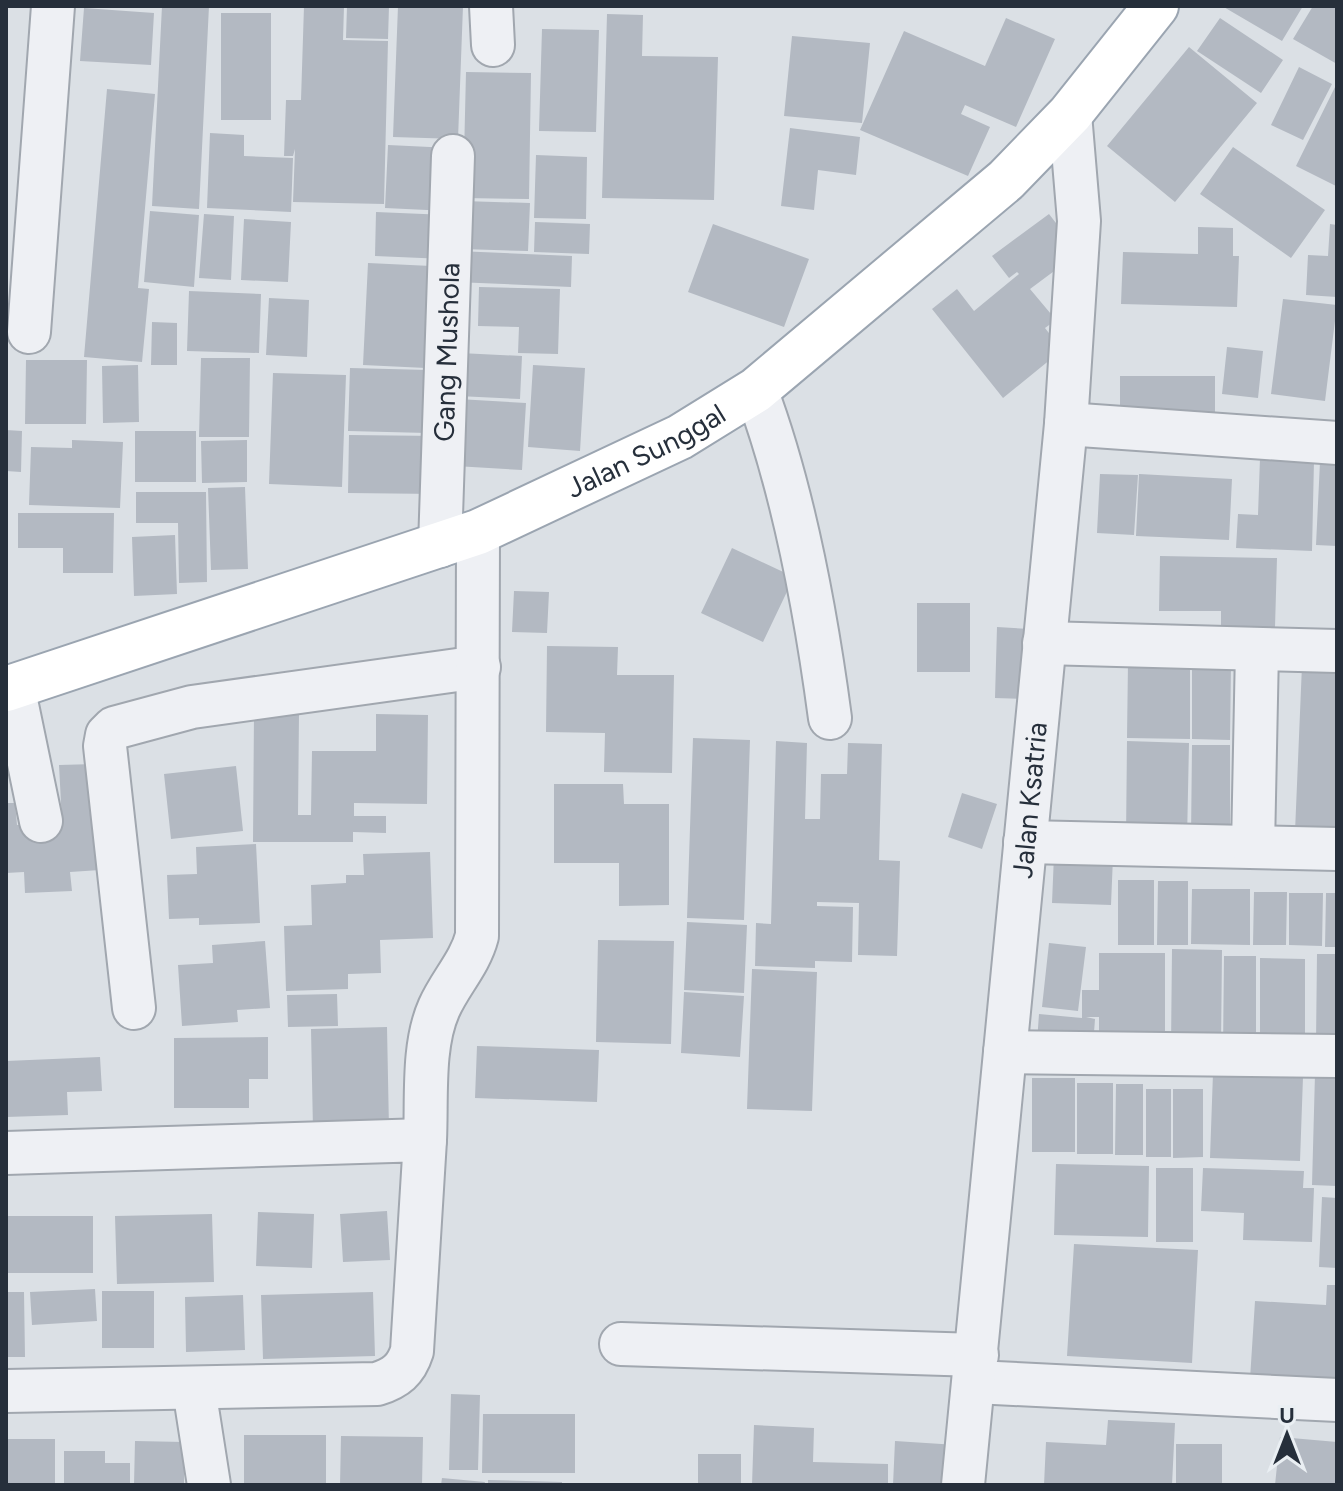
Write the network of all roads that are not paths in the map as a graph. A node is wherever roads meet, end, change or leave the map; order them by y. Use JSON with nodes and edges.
{"nodes":[{"id":1,"x":53,"y":6,"type":"edge"},
{"id":2,"x":1156,"y":6,"type":"edge"},
{"id":3,"x":1070,"y":114,"type":"junction"},
{"id":4,"x":453,"y":156,"type":"dead end"},
{"id":5,"x":29,"y":332,"type":"dead end"},
{"id":6,"x":756,"y":390,"type":"junction"},
{"id":7,"x":1066,"y":424,"type":"junction"},
{"id":8,"x":1337,"y":443,"type":"edge"},
{"id":9,"x":459,"y":539,"type":"junction"},
{"id":10,"x":1044,"y":643,"type":"junction"},
{"id":11,"x":1257,"y":650,"type":"junction"},
{"id":12,"x":1337,"y":651,"type":"edge"},
{"id":13,"x":479,"y":667,"type":"junction"},
{"id":14,"x":10,"y":687,"type":"edge"},
{"id":15,"x":830,"y":718,"type":"dead end"},
{"id":16,"x":41,"y":821,"type":"dead end"},
{"id":17,"x":1025,"y":842,"type":"junction"},
{"id":18,"x":1253,"y":847,"type":"junction"},
{"id":19,"x":1337,"y":849,"type":"edge"},
{"id":20,"x":134,"y":1008,"type":"dead end"},
{"id":21,"x":1005,"y":1052,"type":"junction"},
{"id":22,"x":1337,"y":1056,"type":"edge"},
{"id":23,"x":425,"y":1140,"type":"junction"},
{"id":24,"x":6,"y":1153,"type":"edge"},
{"id":25,"x":621,"y":1344,"type":"dead end"},
{"id":26,"x":976,"y":1369,"type":"junction"},
{"id":27,"x":194,"y":1389,"type":"junction"},
{"id":28,"x":6,"y":1391,"type":"edge"},
{"id":29,"x":1337,"y":1400,"type":"edge"},
{"id":30,"x":209,"y":1485,"type":"edge"},
{"id":31,"x":963,"y":1485,"type":"edge"}],
"edges":[{"from":1,"to":5,"type":"street"},
{"from":2,"to":3,"type":"main road","name":"Jalan Sunggal"},
{"from":3,"to":6,"type":"main road","name":"Jalan Sunggal"},
{"from":3,"to":7,"type":"street","name":"Jalan Ksatria"},
{"from":4,"to":9,"type":"street","name":"Gang Mushola"},
{"from":6,"to":9,"type":"main road","name":"Jalan Sunggal"},
{"from":6,"to":15,"type":"street"},
{"from":7,"to":8,"type":"street"},
{"from":7,"to":10,"type":"street","name":"Jalan Ksatria"},
{"from":9,"to":13,"type":"street","name":"Gang Mushola"},
{"from":9,"to":14,"type":"main road","name":"Jalan Sunggal"},
{"from":10,"to":11,"type":"street"},
{"from":10,"to":17,"type":"street","name":"Jalan Ksatria"},
{"from":11,"to":12,"type":"street"},
{"from":11,"to":18,"type":"street"},
{"from":13,"to":20,"type":"street"},
{"from":13,"to":23,"type":"street","name":"Gang Mushola"},
{"from":14,"to":16,"type":"street"},
{"from":17,"to":18,"type":"street"},
{"from":17,"to":21,"type":"street","name":"Jalan Ksatria"},
{"from":18,"to":19,"type":"street"},
{"from":21,"to":22,"type":"street"},
{"from":21,"to":26,"type":"street","name":"Jalan Ksatria"},
{"from":23,"to":24,"type":"street"},
{"from":23,"to":27,"type":"street","name":"Gang Mushola"},
{"from":25,"to":26,"type":"street"},
{"from":26,"to":29,"type":"street"},
{"from":26,"to":31,"type":"street","name":"Jalan Ksatria"},
{"from":27,"to":28,"type":"street","name":"Gang Mushola"},
{"from":27,"to":30,"type":"street"}]}
